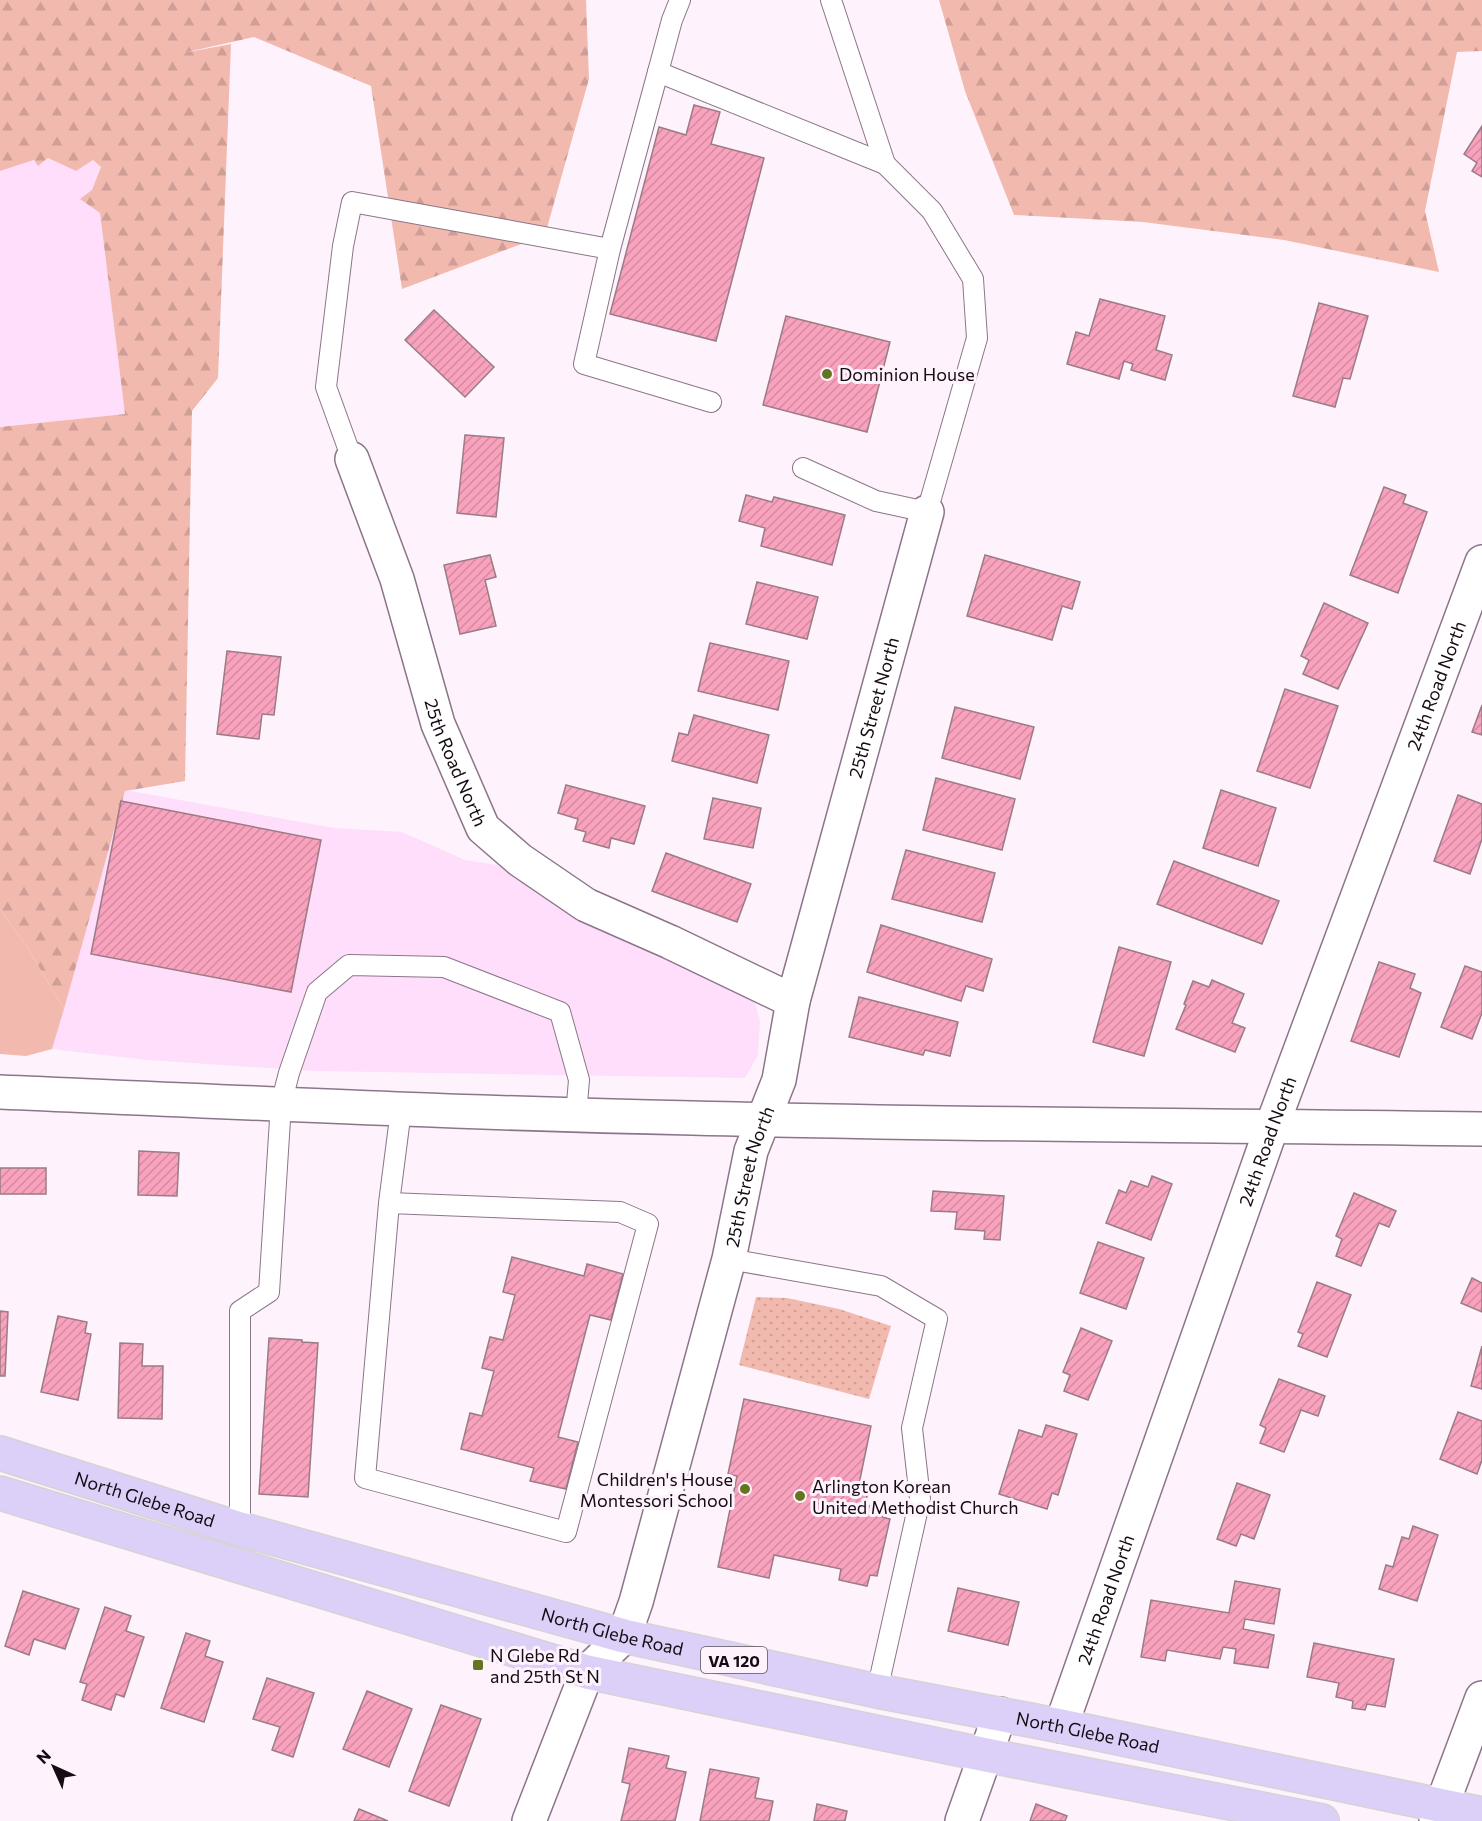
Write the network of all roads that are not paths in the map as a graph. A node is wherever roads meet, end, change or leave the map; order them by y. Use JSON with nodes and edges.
{"nodes":[{"id":1,"x":680,"y":0,"type":"edge"},
{"id":2,"x":831,"y":0,"type":"edge"},
{"id":3,"x":658,"y":72,"type":"junction"},
{"id":4,"x":885,"y":164,"type":"junction"},
{"id":5,"x":610,"y":249,"type":"junction"},
{"id":6,"x":711,"y":402,"type":"dead end"},
{"id":7,"x":352,"y":459,"type":"joint"},
{"id":8,"x":803,"y":468,"type":"dead end"},
{"id":9,"x":927,"y":512,"type":"junction"},
{"id":10,"x":1482,"y":562,"type":"edge"},
{"id":11,"x":793,"y":1000,"type":"junction"},
{"id":12,"x":0,"y":1092,"type":"edge"},
{"id":13,"x":281,"y":1104,"type":"junction"},
{"id":14,"x":401,"y":1110,"type":"junction"},
{"id":15,"x":576,"y":1115,"type":"junction"},
{"id":16,"x":763,"y":1119,"type":"junction"},
{"id":17,"x":1272,"y":1126,"type":"junction"},
{"id":18,"x":1482,"y":1130,"type":"edge"},
{"id":19,"x":389,"y":1203,"type":"junction"},
{"id":20,"x":729,"y":1259,"type":"junction"},
{"id":21,"x":0,"y":1453,"type":"edge"},
{"id":22,"x":0,"y":1493,"type":"edge"},
{"id":23,"x":240,"y":1529,"type":"junction"},
{"id":24,"x":624,"y":1636,"type":"junction"},
{"id":25,"x":587,"y":1672,"type":"junction"},
{"id":26,"x":877,"y":1691,"type":"junction"},
{"id":27,"x":1482,"y":1698,"type":"edge"},
{"id":28,"x":1000,"y":1714,"type":"junction"},
{"id":29,"x":1061,"y":1726,"type":"junction"},
{"id":30,"x":986,"y":1755,"type":"junction"},
{"id":31,"x":1439,"y":1814,"type":"edge"},
{"id":32,"x":1482,"y":1814,"type":"edge"},
{"id":33,"x":529,"y":1821,"type":"edge"},
{"id":34,"x":962,"y":1821,"type":"edge"},
{"id":35,"x":1322,"y":1821,"type":"edge"}],
"edges":[{"from":1,"to":3,"type":"lane"},
{"from":2,"to":4,"type":"lane"},
{"from":3,"to":4,"type":"lane"},
{"from":3,"to":5,"type":"lane"},
{"from":4,"to":9,"type":"lane"},
{"from":5,"to":6,"type":"lane"},
{"from":5,"to":7,"type":"lane"},
{"from":7,"to":11,"type":"street","name":"25th Road North"},
{"from":8,"to":9,"type":"lane"},
{"from":9,"to":11,"type":"street","name":"25th Street North"},
{"from":10,"to":17,"type":"street","name":"24th Road North"},
{"from":11,"to":16,"type":"street","name":"25th Street North"},
{"from":12,"to":13,"type":"street"},
{"from":13,"to":14,"type":"street"},
{"from":13,"to":15,"type":"lane"},
{"from":13,"to":23,"type":"lane"},
{"from":14,"to":15,"type":"street"},
{"from":14,"to":19,"type":"lane"},
{"from":15,"to":16,"type":"street"},
{"from":16,"to":17,"type":"street"},
{"from":16,"to":20,"type":"street","name":"25th Street North"},
{"from":17,"to":18,"type":"street"},
{"from":17,"to":29,"type":"street","name":"24th Road North"},
{"from":19,"to":19,"type":"lane"},
{"from":20,"to":24,"type":"street","name":"25th Street North"},
{"from":20,"to":26,"type":"lane"},
{"from":21,"to":23,"type":"main road","name":"North Glebe Road","number":"VA 120"},
{"from":22,"to":25,"type":"main road","name":"North Glebe Road","number":"VA 120"},
{"from":23,"to":24,"type":"main road","name":"North Glebe Road","number":"VA 120"},
{"from":24,"to":25,"type":"street","name":"25th Street North"},
{"from":24,"to":26,"type":"main road","name":"North Glebe Road","number":"VA 120"},
{"from":25,"to":30,"type":"main road","name":"North Glebe Road","number":"VA 120"},
{"from":25,"to":33,"type":"street","name":"25th Street North"},
{"from":26,"to":28,"type":"main road","name":"North Glebe Road","number":"VA 120"},
{"from":27,"to":31,"type":"street"},
{"from":28,"to":29,"type":"main road","name":"North Glebe Road","number":"VA 120"},
{"from":28,"to":30,"type":"street"},
{"from":29,"to":31,"type":"main road","name":"North Glebe Road","number":"VA 120"},
{"from":30,"to":34,"type":"street"},
{"from":30,"to":35,"type":"main road","name":"North Glebe Road","number":"VA 120"},
{"from":31,"to":32,"type":"main road","name":"North Glebe Road","number":"VA 120"}]}
